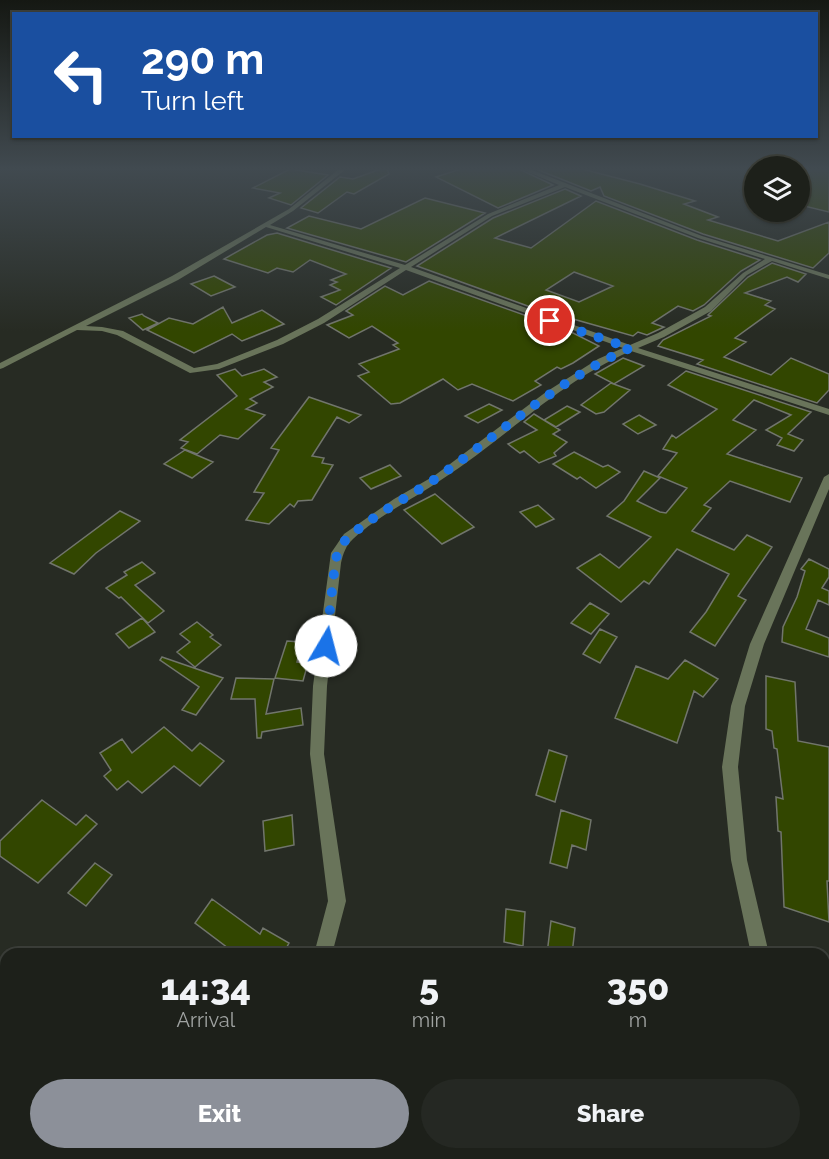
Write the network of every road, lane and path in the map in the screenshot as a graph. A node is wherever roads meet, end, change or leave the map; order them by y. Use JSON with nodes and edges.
{"nodes":[{"id":1,"x":268,"y":223,"type":"edge"},
{"id":2,"x":475,"y":223,"type":"edge"},
{"id":3,"x":661,"y":223,"type":"edge"},
{"id":4,"x":265,"y":225,"type":"junction"},
{"id":5,"x":771,"y":259,"type":"junction"},
{"id":6,"x":406,"y":268,"type":"junction"},
{"id":7,"x":829,"y":277,"type":"edge"},
{"id":8,"x":76,"y":328,"type":"junction"},
{"id":9,"x":630,"y":348,"type":"junction"},
{"id":10,"x":0,"y":366,"type":"edge"},
{"id":11,"x":829,"y":412,"type":"edge"},
{"id":12,"x":829,"y":477,"type":"edge"},
{"id":13,"x":325,"y":948,"type":"edge"},
{"id":14,"x":759,"y":948,"type":"edge"}],
"edges":[{"from":1,"to":4,"type":"street"},
{"from":2,"to":6,"type":"street"},
{"from":3,"to":5,"type":"street"},
{"from":4,"to":6,"type":"street"},
{"from":4,"to":8,"type":"street"},
{"from":5,"to":7,"type":"street"},
{"from":5,"to":9,"type":"street"},
{"from":6,"to":8,"type":"street"},
{"from":6,"to":9,"type":"street"},
{"from":8,"to":10,"type":"street"},
{"from":9,"to":11,"type":"street"},
{"from":9,"to":13,"type":"street"},
{"from":12,"to":14,"type":"street"}]}
